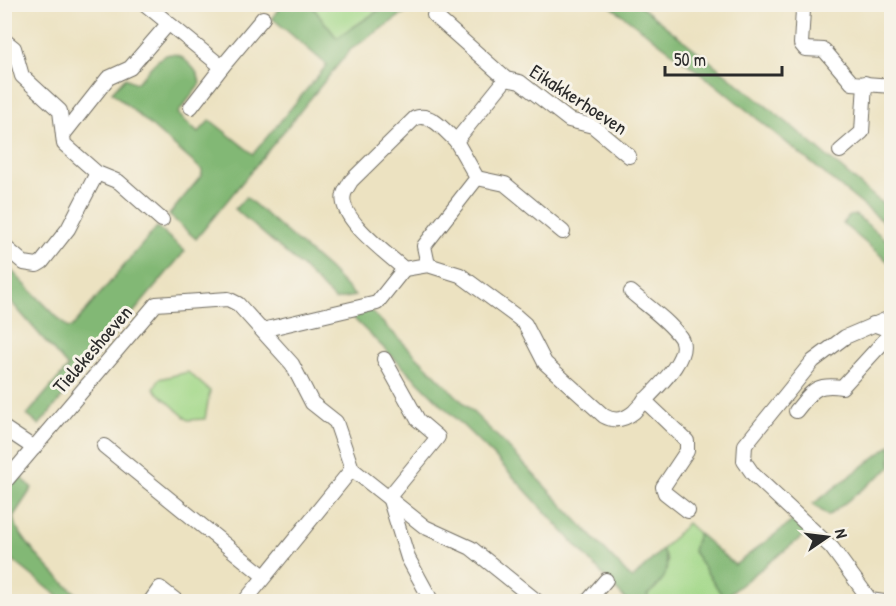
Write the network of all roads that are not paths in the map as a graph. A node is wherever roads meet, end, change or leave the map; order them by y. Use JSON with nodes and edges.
{"nodes":[{"id":1,"x":145,"y":4,"type":"edge"},
{"id":2,"x":799,"y":4,"type":"edge"},
{"id":3,"x":434,"y":15,"type":"dead end"},
{"id":4,"x":263,"y":18,"type":"dead end"},
{"id":5,"x":168,"y":24,"type":"junction"},
{"id":6,"x":4,"y":40,"type":"edge"},
{"id":7,"x":222,"y":67,"type":"junction"},
{"id":8,"x":506,"y":79,"type":"junction"},
{"id":9,"x":865,"y":83,"type":"junction"},
{"id":10,"x":891,"y":86,"type":"edge"},
{"id":11,"x":191,"y":107,"type":"dead end"},
{"id":12,"x":63,"y":135,"type":"junction"},
{"id":13,"x":456,"y":141,"type":"junction"},
{"id":14,"x":840,"y":151,"type":"dead end"},
{"id":15,"x":629,"y":156,"type":"dead end"},
{"id":16,"x":97,"y":173,"type":"junction"},
{"id":17,"x":477,"y":178,"type":"junction"},
{"id":18,"x":162,"y":220,"type":"dead end"},
{"id":19,"x":563,"y":232,"type":"dead end"},
{"id":20,"x":4,"y":246,"type":"edge"},
{"id":21,"x":428,"y":265,"type":"junction"},
{"id":22,"x":404,"y":269,"type":"junction"},
{"id":23,"x":631,"y":292,"type":"dead end"},
{"id":24,"x":891,"y":316,"type":"edge"},
{"id":25,"x":873,"y":324,"type":"junction"},
{"id":26,"x":262,"y":330,"type":"junction"},
{"id":27,"x":384,"y":359,"type":"dead end"},
{"id":28,"x":644,"y":400,"type":"junction"},
{"id":29,"x":796,"y":411,"type":"dead end"},
{"id":30,"x":4,"y":428,"type":"edge"},
{"id":31,"x":104,"y":446,"type":"dead end"},
{"id":32,"x":34,"y":448,"type":"junction"},
{"id":33,"x":352,"y":468,"type":"junction"},
{"id":34,"x":4,"y":483,"type":"edge"},
{"id":35,"x":389,"y":497,"type":"junction"},
{"id":36,"x":688,"y":511,"type":"dead end"},
{"id":37,"x":264,"y":576,"type":"junction"},
{"id":38,"x":606,"y":580,"type":"dead end"},
{"id":39,"x":150,"y":602,"type":"edge"},
{"id":40,"x":178,"y":602,"type":"edge"},
{"id":41,"x":244,"y":602,"type":"edge"},
{"id":42,"x":432,"y":602,"type":"edge"},
{"id":43,"x":538,"y":602,"type":"edge"},
{"id":44,"x":587,"y":602,"type":"edge"},
{"id":45,"x":884,"y":602,"type":"edge"}],
"edges":[{"from":1,"to":5,"type":"street"},
{"from":2,"to":9,"type":"street"},
{"from":3,"to":8,"type":"street","name":"Eikakkerhoeven"},
{"from":4,"to":7,"type":"street"},
{"from":5,"to":7,"type":"street"},
{"from":5,"to":12,"type":"street"},
{"from":6,"to":12,"type":"street"},
{"from":7,"to":11,"type":"street"},
{"from":8,"to":13,"type":"street","name":"Eikakkerhoeven"},
{"from":8,"to":15,"type":"street","name":"Eikakkerhoeven"},
{"from":9,"to":10,"type":"street"},
{"from":9,"to":14,"type":"street"},
{"from":12,"to":16,"type":"street"},
{"from":13,"to":17,"type":"street"},
{"from":13,"to":22,"type":"street"},
{"from":16,"to":18,"type":"street"},
{"from":16,"to":20,"type":"street"},
{"from":17,"to":19,"type":"street"},
{"from":17,"to":21,"type":"street"},
{"from":21,"to":22,"type":"street"},
{"from":21,"to":28,"type":"street"},
{"from":22,"to":26,"type":"street"},
{"from":23,"to":28,"type":"street"},
{"from":24,"to":25,"type":"street"},
{"from":25,"to":29,"type":"street"},
{"from":25,"to":45,"type":"street"},
{"from":26,"to":32,"type":"street","name":"Tielekeshoeven"},
{"from":26,"to":33,"type":"street","name":"Tielekeshoeven"},
{"from":27,"to":35,"type":"street"},
{"from":28,"to":36,"type":"street"},
{"from":30,"to":32,"type":"street"},
{"from":31,"to":37,"type":"street"},
{"from":32,"to":34,"type":"street","name":"Tielekeshoeven"},
{"from":33,"to":35,"type":"street"},
{"from":33,"to":37,"type":"street"},
{"from":35,"to":42,"type":"street"},
{"from":35,"to":43,"type":"street"},
{"from":37,"to":41,"type":"street"},
{"from":38,"to":44,"type":"street"},
{"from":39,"to":40,"type":"street"}]}
